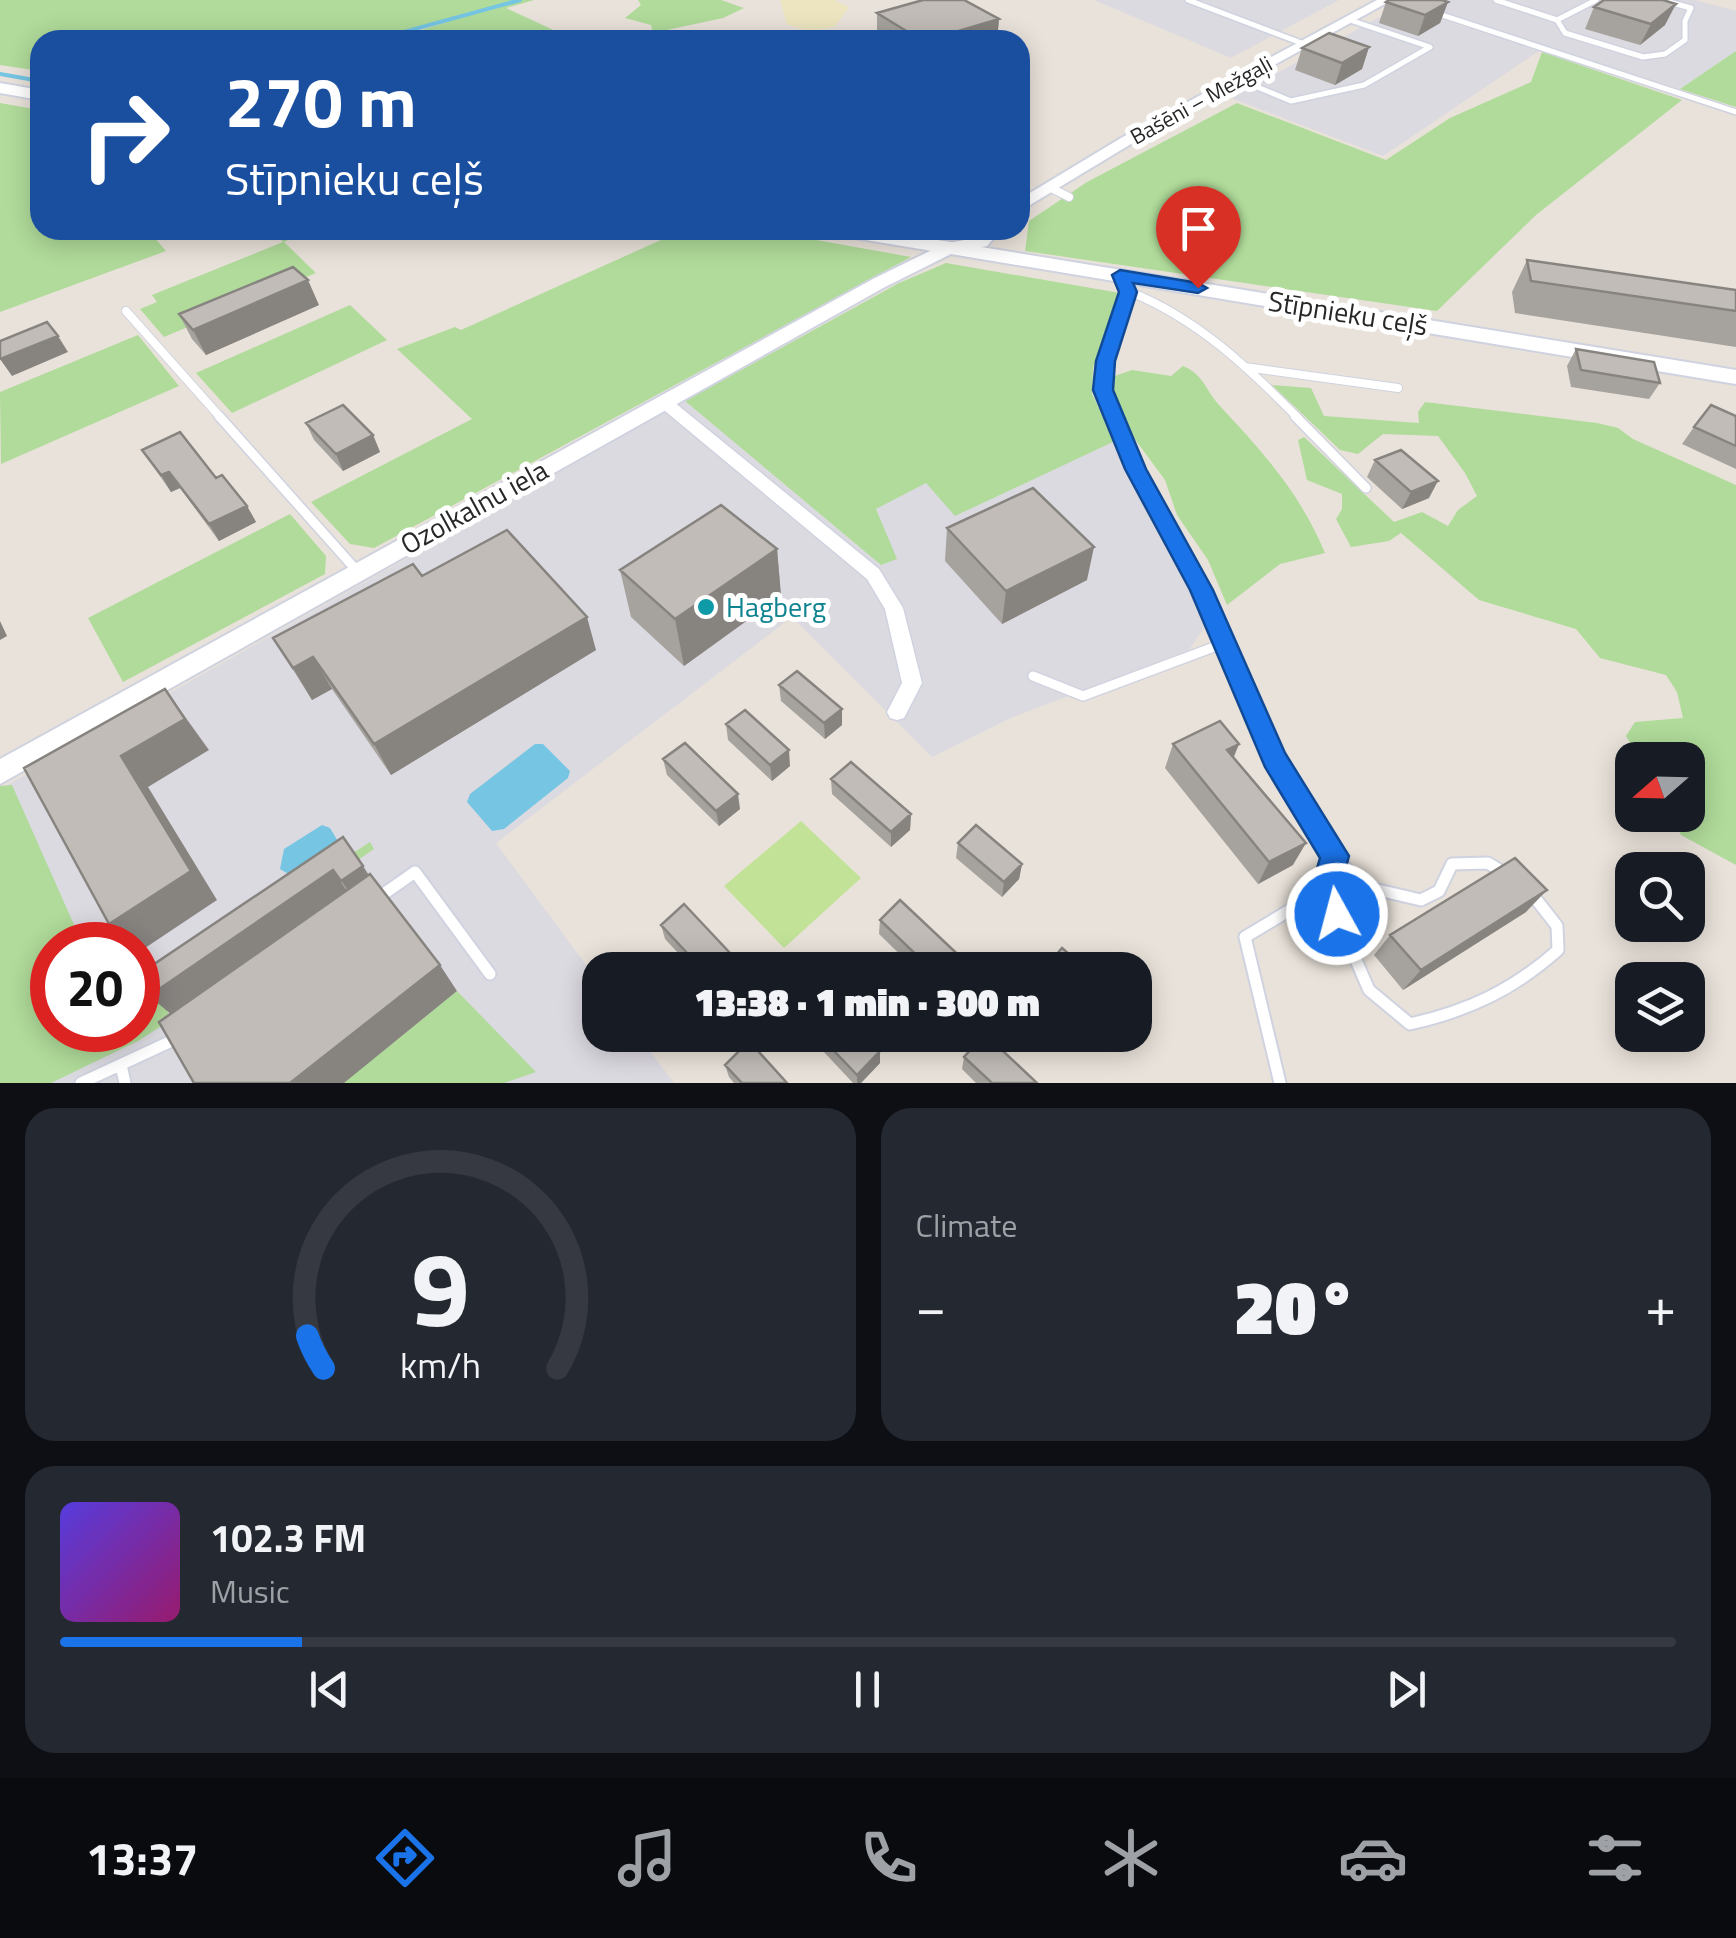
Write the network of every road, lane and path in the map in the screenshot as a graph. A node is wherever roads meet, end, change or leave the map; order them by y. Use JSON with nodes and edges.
{"nodes":[{"id":1,"x":1188,"y":0,"type":"edge"},
{"id":2,"x":1386,"y":0,"type":"edge"},
{"id":3,"x":1496,"y":0,"type":"edge"},
{"id":4,"x":1596,"y":0,"type":"edge"},
{"id":5,"x":1662,"y":0,"type":"edge"},
{"id":6,"x":1419,"y":8,"type":"edge"},
{"id":7,"x":1350,"y":20,"type":"junction"},
{"id":8,"x":1557,"y":20,"type":"junction"},
{"id":9,"x":1304,"y":44,"type":"junction"},
{"id":10,"x":1238,"y":79,"type":"junction"},
{"id":11,"x":0,"y":88,"type":"edge"},
{"id":12,"x":30,"y":92,"type":"edge"},
{"id":13,"x":1736,"y":112,"type":"edge"},
{"id":14,"x":1051,"y":188,"type":"junction"},
{"id":15,"x":1070,"y":197,"type":"dead end"},
{"id":16,"x":1030,"y":200,"type":"edge"},
{"id":17,"x":902,"y":240,"type":"edge"},
{"id":18,"x":949,"y":240,"type":"edge"},
{"id":19,"x":983,"y":240,"type":"edge"},
{"id":20,"x":950,"y":248,"type":"junction"},
{"id":21,"x":1124,"y":283,"type":"junction"},
{"id":22,"x":126,"y":311,"type":"dead end"},
{"id":23,"x":1242,"y":366,"type":"junction"},
{"id":24,"x":1736,"y":377,"type":"edge"},
{"id":25,"x":1398,"y":388,"type":"dead end"},
{"id":26,"x":664,"y":402,"type":"junction"},
{"id":27,"x":1366,"y":488,"type":"dead end"},
{"id":28,"x":358,"y":572,"type":"junction"},
{"id":29,"x":1222,"y":644,"type":"junction"},
{"id":30,"x":1034,"y":676,"type":"dead end"},
{"id":31,"x":897,"y":712,"type":"dead end"},
{"id":32,"x":0,"y":772,"type":"edge"},
{"id":33,"x":1335,"y":856,"type":"junction"},
{"id":34,"x":1512,"y":878,"type":"edge"},
{"id":35,"x":1524,"y":885,"type":"edge"},
{"id":36,"x":1325,"y":889,"type":"junction"},
{"id":37,"x":367,"y":906,"type":"edge"},
{"id":38,"x":490,"y":974,"type":"dead end"},
{"id":39,"x":193,"y":1032,"type":"edge"},
{"id":40,"x":121,"y":1064,"type":"junction"},
{"id":41,"x":80,"y":1083,"type":"edge"},
{"id":42,"x":125,"y":1083,"type":"edge"},
{"id":43,"x":1280,"y":1083,"type":"edge"}],
"edges":[{"from":1,"to":9,"type":"lane"},
{"from":2,"to":7,"type":"street","name":"Bašēni – Mežgaļi"},
{"from":3,"to":8,"type":"lane"},
{"from":4,"to":8,"type":"lane"},
{"from":5,"to":8,"type":"lane"},
{"from":6,"to":13,"type":"lane"},
{"from":7,"to":9,"type":"street","name":"Bašēni – Mežgaļi"},
{"from":7,"to":10,"type":"lane"},
{"from":9,"to":10,"type":"street","name":"Bašēni – Mežgaļi"},
{"from":10,"to":14,"type":"street","name":"Bašēni – Mežgaļi"},
{"from":11,"to":12,"type":"main road"},
{"from":14,"to":15,"type":"lane"},
{"from":14,"to":16,"type":"street","name":"Bašēni – Mežgaļi"},
{"from":17,"to":20,"type":"main road","name":"Stīpnieku ceļš"},
{"from":18,"to":20,"type":"street"},
{"from":19,"to":20,"type":"street"},
{"from":20,"to":21,"type":"main road","name":"Stīpnieku ceļš"},
{"from":20,"to":26,"type":"street","name":"Ozolkalnu iela"},
{"from":21,"to":23,"type":"lane"},
{"from":21,"to":24,"type":"main road","name":"Stīpnieku ceļš"},
{"from":21,"to":29,"type":"lane"},
{"from":22,"to":28,"type":"lane"},
{"from":23,"to":25,"type":"lane"},
{"from":23,"to":27,"type":"lane"},
{"from":26,"to":28,"type":"street","name":"Ozolkalnu iela"},
{"from":26,"to":31,"type":"street"},
{"from":28,"to":32,"type":"street","name":"Ozolkalnu iela"},
{"from":29,"to":30,"type":"lane"},
{"from":29,"to":33,"type":"lane"},
{"from":33,"to":34,"type":"lane"},
{"from":33,"to":36,"type":"lane"},
{"from":35,"to":36,"type":"lane"},
{"from":36,"to":43,"type":"lane"},
{"from":37,"to":38,"type":"lane"},
{"from":39,"to":40,"type":"lane"},
{"from":40,"to":41,"type":"lane"},
{"from":40,"to":42,"type":"lane"}]}
